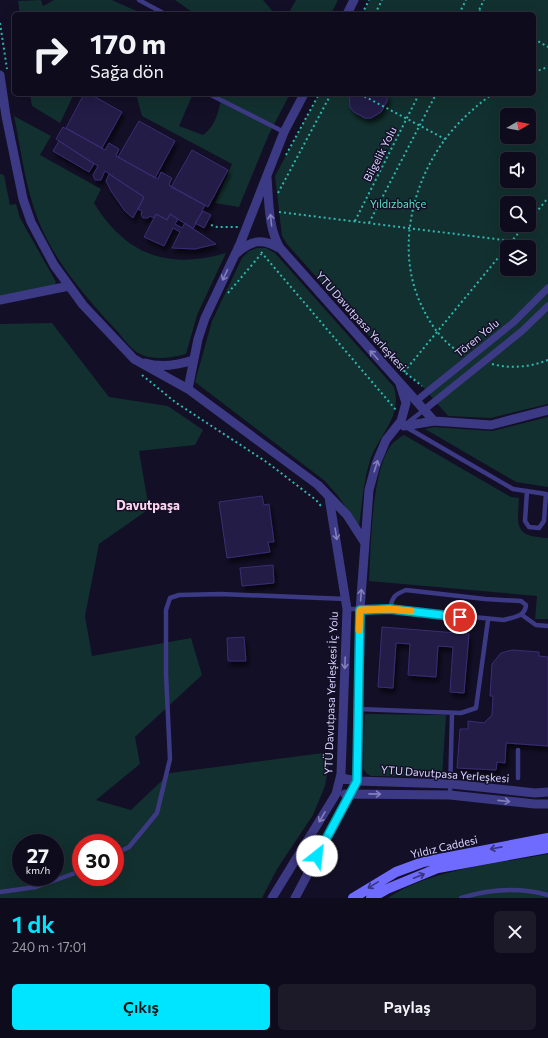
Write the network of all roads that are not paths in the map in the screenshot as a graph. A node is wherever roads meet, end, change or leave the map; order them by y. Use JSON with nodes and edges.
{"nodes":[{"id":1,"x":139,"y":0,"type":"edge"},
{"id":2,"x":354,"y":0,"type":"edge"},
{"id":3,"x":161,"y":12,"type":"edge"},
{"id":4,"x":348,"y":12,"type":"edge"},
{"id":5,"x":4,"y":76,"type":"edge"},
{"id":6,"x":213,"y":96,"type":"edge"},
{"id":7,"x":303,"y":96,"type":"edge"},
{"id":8,"x":284,"y":132,"type":"junction"},
{"id":9,"x":267,"y":175,"type":"junction"},
{"id":10,"x":280,"y":248,"type":"junction"},
{"id":11,"x":235,"y":254,"type":"junction"},
{"id":12,"x":69,"y":286,"type":"junction"},
{"id":13,"x":548,"y":288,"type":"edge"},
{"id":14,"x":0,"y":300,"type":"edge"},
{"id":15,"x":548,"y":306,"type":"edge"},
{"id":16,"x":134,"y":359,"type":"junction"},
{"id":17,"x":193,"y":360,"type":"junction"},
{"id":18,"x":400,"y":384,"type":"junction"},
{"id":19,"x":188,"y":389,"type":"junction"},
{"id":20,"x":416,"y":401,"type":"junction"},
{"id":21,"x":424,"y":410,"type":"junction"},
{"id":22,"x":548,"y":410,"type":"edge"},
{"id":23,"x":434,"y":421,"type":"junction"},
{"id":24,"x":404,"y":426,"type":"junction"},
{"id":25,"x":386,"y":440,"type":"junction"},
{"id":26,"x":527,"y":491,"type":"junction"},
{"id":27,"x":329,"y":496,"type":"junction"},
{"id":28,"x":365,"y":543,"type":"junction"},
{"id":29,"x":346,"y":599,"type":"junction"},
{"id":30,"x":347,"y":609,"type":"junction"},
{"id":31,"x":390,"y":609,"type":"junction"},
{"id":32,"x":360,"y":610,"type":"junction"},
{"id":33,"x":522,"y":615,"type":"junction"},
{"id":34,"x":488,"y":620,"type":"junction"},
{"id":35,"x":548,"y":626,"type":"edge"},
{"id":36,"x":357,"y":709,"type":"junction"},
{"id":37,"x":452,"y":713,"type":"junction"},
{"id":38,"x":518,"y":750,"type":"dead end"},
{"id":39,"x":341,"y":778,"type":"junction"},
{"id":40,"x":518,"y":778,"type":"dead end"},
{"id":41,"x":357,"y":781,"type":"junction"},
{"id":42,"x":451,"y":784,"type":"junction"},
{"id":43,"x":548,"y":792,"type":"edge"},
{"id":44,"x":336,"y":794,"type":"junction"},
{"id":45,"x":350,"y":795,"type":"junction"},
{"id":46,"x":450,"y":796,"type":"junction"},
{"id":47,"x":548,"y":804,"type":"edge"},
{"id":48,"x":548,"y":838,"type":"edge"},
{"id":49,"x":548,"y":848,"type":"edge"},
{"id":50,"x":124,"y":849,"type":"edge"},
{"id":51,"x":72,"y":874,"type":"edge"},
{"id":52,"x":0,"y":892,"type":"edge"},
{"id":53,"x":548,"y":895,"type":"edge"},
{"id":54,"x":272,"y":898,"type":"edge"},
{"id":55,"x":295,"y":898,"type":"edge"},
{"id":56,"x":353,"y":898,"type":"edge"},
{"id":57,"x":371,"y":898,"type":"edge"},
{"id":58,"x":461,"y":898,"type":"edge"}],
"edges":[{"from":1,"to":3,"type":"lane"},
{"from":2,"to":4,"type":"street"},
{"from":5,"to":12,"type":"street"},
{"from":6,"to":8,"type":"lane"},
{"from":7,"to":8,"type":"street","name":"YTU Davutpasa Yerleşkesi"},
{"from":8,"to":9,"type":"street","name":"YTU Davutpasa Yerleşkesi"},
{"from":10,"to":9,"type":"street","name":"YTU Davutpasa Yerleşkesi","one_way":true},
{"from":9,"to":11,"type":"street","name":"YTU Davutpasa Yerleşkesi"},
{"from":10,"to":11,"type":"street","name":"YTU Davutpasa Yerleşkesi"},
{"from":18,"to":10,"type":"street","name":"YTU Davutpasa Yerleşkesi","one_way":true},
{"from":11,"to":17,"type":"street","name":"YTU Davutpasa Yerleşkesi","one_way":true},
{"from":12,"to":14,"type":"street"},
{"from":12,"to":16,"type":"street"},
{"from":13,"to":20,"type":"street","name":"Tören Yolu"},
{"from":15,"to":21,"type":"street","name":"Tören Yolu"},
{"from":16,"to":17,"type":"street"},
{"from":16,"to":19,"type":"street"},
{"from":17,"to":19,"type":"street","name":"YTU Davutpasa Yerleşkesi"},
{"from":18,"to":20,"type":"street","name":"YTU Davutpasa Yerleşkesi"},
{"from":18,"to":25,"type":"street"},
{"from":19,"to":27,"type":"street"},
{"from":20,"to":21,"type":"street","name":"YTU Davutpasa Yerleşkesi"},
{"from":21,"to":23,"type":"street","name":"YTU Davutpasa Yerleşkesi"},
{"from":21,"to":24,"type":"lane"},
{"from":22,"to":23,"type":"street"},
{"from":23,"to":24,"type":"street"},
{"from":24,"to":25,"type":"lane"},
{"from":24,"to":26,"type":"lane"},
{"from":28,"to":25,"type":"street","one_way":true},
{"from":26,"to":26,"type":"lane"},
{"from":27,"to":28,"type":"street"},
{"from":27,"to":29,"type":"street","name":"YTÜ Davutpasa Yerleşkesi İç Yolu","one_way":true},
{"from":32,"to":28,"type":"street","one_way":true},
{"from":29,"to":30,"type":"street","name":"YTÜ Davutpasa Yerleşkesi İç Yolu"},
{"from":29,"to":50,"type":"lane"},
{"from":30,"to":32,"type":"lane"},
{"from":30,"to":39,"type":"street","name":"YTÜ Davutpasa Yerleşkesi İç Yolu","one_way":true},
{"from":31,"to":32,"type":"lane"},
{"from":31,"to":33,"type":"lane"},
{"from":31,"to":34,"type":"lane"},
{"from":32,"to":36,"type":"street"},
{"from":33,"to":34,"type":"lane"},
{"from":33,"to":35,"type":"lane"},
{"from":34,"to":37,"type":"lane"},
{"from":36,"to":37,"type":"lane"},
{"from":36,"to":41,"type":"street"},
{"from":37,"to":42,"type":"lane"},
{"from":38,"to":40,"type":"lane"},
{"from":39,"to":41,"type":"street","name":"YTU Davutpasa Yerleşkesi"},
{"from":39,"to":44,"type":"street","name":"YTÜ Davutpasa Yerleşkesi İç Yolu"},
{"from":41,"to":42,"type":"street","name":"YTU Davutpasa Yerleşkesi"},
{"from":41,"to":45,"type":"street"},
{"from":42,"to":43,"type":"street","name":"YTU Davutpasa Yerleşkesi"},
{"from":42,"to":46,"type":"lane"},
{"from":44,"to":45,"type":"street","name":"YTU Davutpasa Yerleşkesi"},
{"from":44,"to":54,"type":"street","name":"YTÜ Davutpasa Yerleşkesi İç Yolu","one_way":true},
{"from":45,"to":46,"type":"street","name":"YTU Davutpasa Yerleşkesi","one_way":true},
{"from":45,"to":55,"type":"street"},
{"from":46,"to":47,"type":"street","name":"YTU Davutpasa Yerleşkesi","one_way":true},
{"from":48,"to":56,"type":"main road","name":"Yıldız Caddesi","one_way":true},
{"from":57,"to":49,"type":"main road","name":"Yıldız Caddesi","one_way":true},
{"from":51,"to":52,"type":"lane"},
{"from":53,"to":58,"type":"lane"}]}
